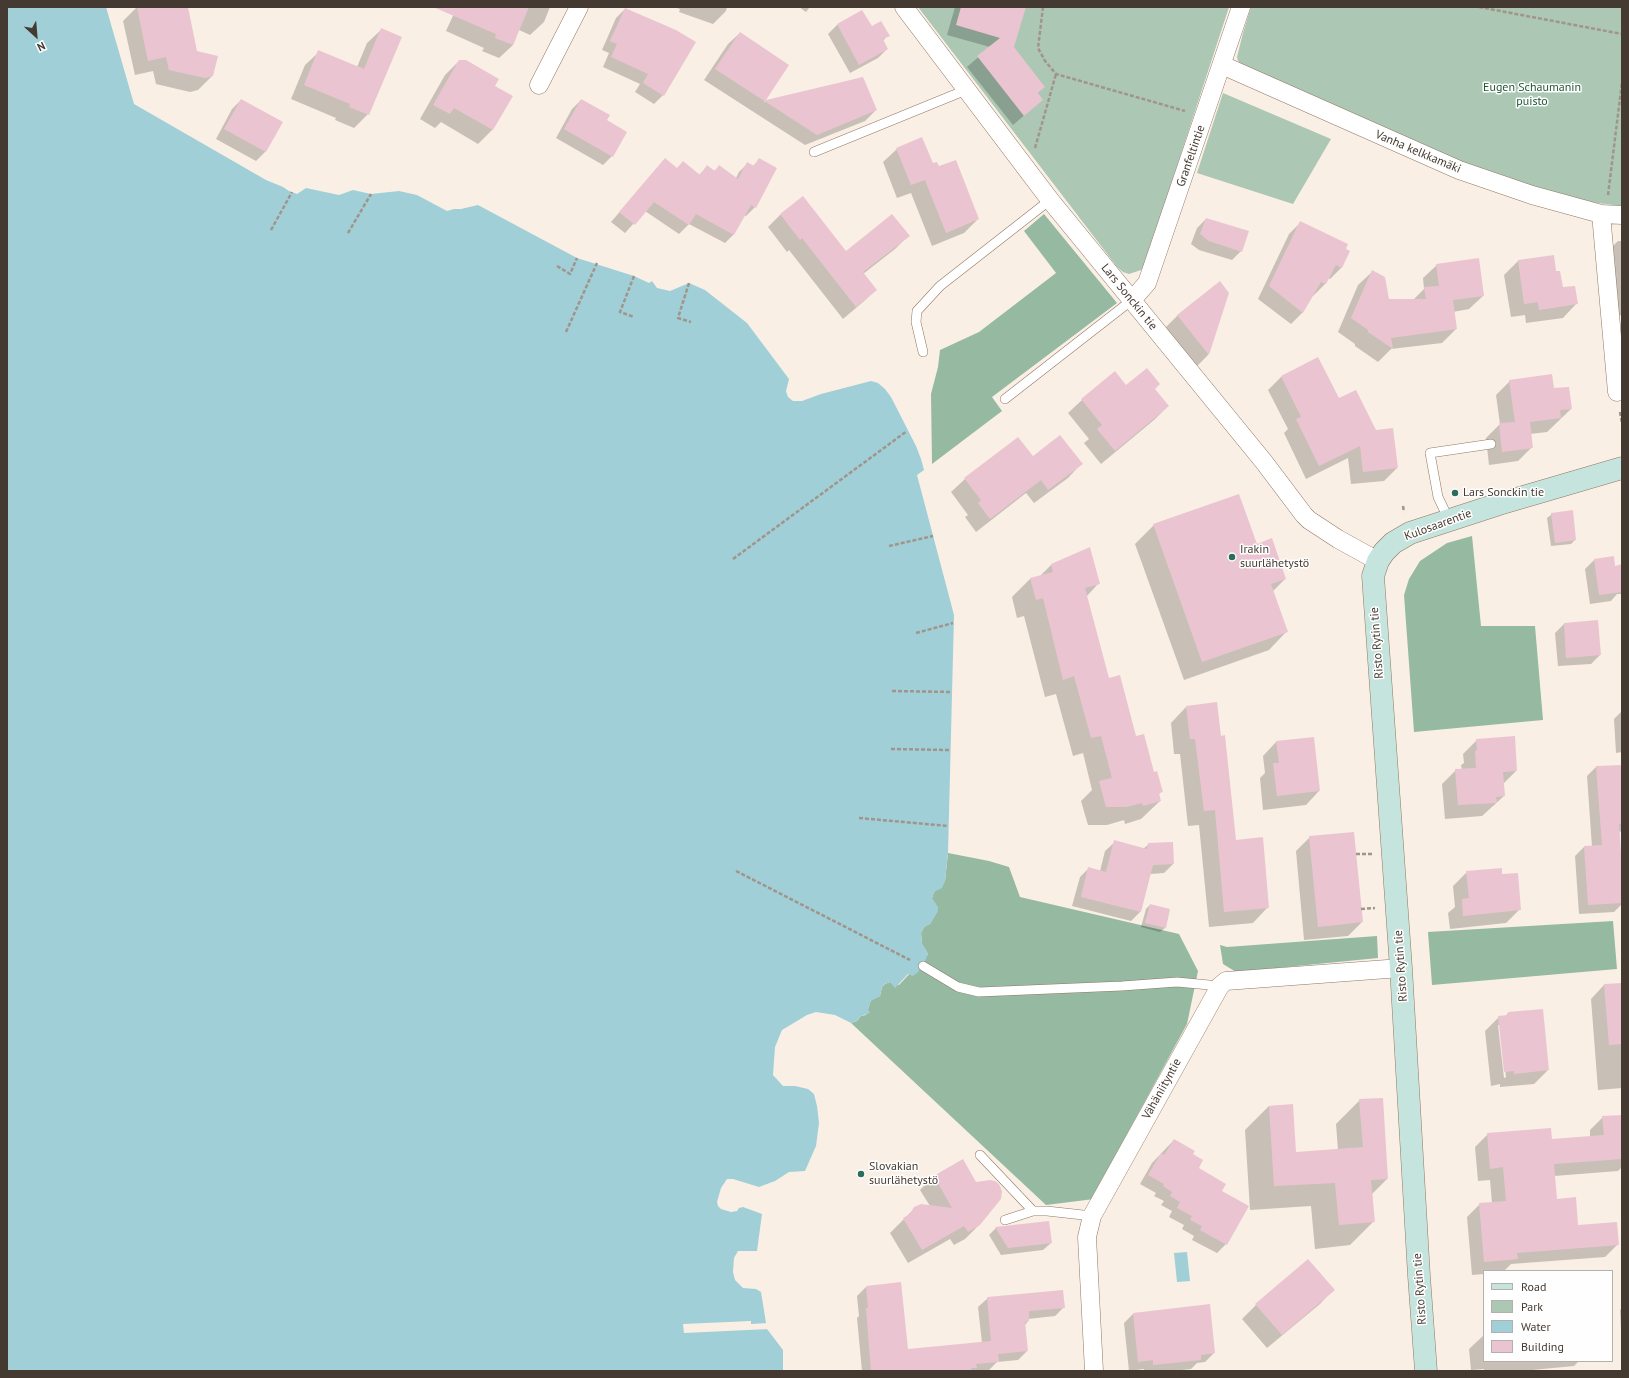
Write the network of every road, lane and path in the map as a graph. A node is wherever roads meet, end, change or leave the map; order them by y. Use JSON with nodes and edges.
{"nodes":[{"id":1,"x":579,"y":7,"type":"edge"},
{"id":2,"x":904,"y":7,"type":"edge"},
{"id":3,"x":1043,"y":7,"type":"edge"},
{"id":4,"x":1241,"y":7,"type":"edge"},
{"id":5,"x":1479,"y":7,"type":"edge"},
{"id":6,"x":1622,"y":34,"type":"edge"},
{"id":7,"x":1222,"y":65,"type":"junction"},
{"id":8,"x":1056,"y":74,"type":"junction"},
{"id":9,"x":1622,"y":82,"type":"edge"},
{"id":10,"x":539,"y":85,"type":"dead end"},
{"id":11,"x":966,"y":90,"type":"junction"},
{"id":12,"x":1205,"y":117,"type":"junction"},
{"id":13,"x":814,"y":152,"type":"dead end"},
{"id":14,"x":1024,"y":166,"type":"junction"},
{"id":15,"x":292,"y":192,"type":"dead end"},
{"id":16,"x":371,"y":194,"type":"dead end"},
{"id":17,"x":1050,"y":200,"type":"junction"},
{"id":18,"x":1601,"y":214,"type":"junction"},
{"id":19,"x":1622,"y":215,"type":"edge"},
{"id":20,"x":271,"y":230,"type":"dead end"},
{"id":21,"x":348,"y":233,"type":"dead end"},
{"id":22,"x":578,"y":258,"type":"dead end"},
{"id":23,"x":597,"y":263,"type":"dead end"},
{"id":24,"x":557,"y":266,"type":"dead end"},
{"id":25,"x":634,"y":276,"type":"dead end"},
{"id":26,"x":689,"y":284,"type":"dead end"},
{"id":27,"x":1132,"y":300,"type":"junction"},
{"id":28,"x":634,"y":317,"type":"dead end"},
{"id":29,"x":691,"y":322,"type":"dead end"},
{"id":30,"x":566,"y":332,"type":"dead end"},
{"id":31,"x":923,"y":352,"type":"dead end"},
{"id":32,"x":1618,"y":392,"type":"dead end"},
{"id":33,"x":1005,"y":398,"type":"dead end"},
{"id":34,"x":907,"y":431,"type":"dead end"},
{"id":35,"x":1490,"y":444,"type":"dead end"},
{"id":36,"x":1622,"y":468,"type":"edge"},
{"id":37,"x":1449,"y":520,"type":"junction"},
{"id":38,"x":933,"y":536,"type":"dead end"},
{"id":39,"x":889,"y":546,"type":"dead end"},
{"id":40,"x":732,"y":558,"type":"dead end"},
{"id":41,"x":1378,"y":561,"type":"junction"},
{"id":42,"x":953,"y":623,"type":"dead end"},
{"id":43,"x":916,"y":633,"type":"dead end"},
{"id":44,"x":892,"y":691,"type":"dead end"},
{"id":45,"x":952,"y":692,"type":"dead end"},
{"id":46,"x":891,"y":749,"type":"dead end"},
{"id":47,"x":950,"y":750,"type":"dead end"},
{"id":48,"x":859,"y":818,"type":"dead end"},
{"id":49,"x":948,"y":826,"type":"dead end"},
{"id":50,"x":1356,"y":854,"type":"dead end"},
{"id":51,"x":1374,"y":854,"type":"dead end"},
{"id":52,"x":736,"y":871,"type":"dead end"},
{"id":53,"x":1378,"y":908,"type":"dead end"},
{"id":54,"x":1361,"y":910,"type":"dead end"},
{"id":55,"x":923,"y":966,"type":"joint"},
{"id":56,"x":1401,"y":968,"type":"junction"},
{"id":57,"x":1220,"y":986,"type":"junction"},
{"id":58,"x":980,"y":1155,"type":"dead end"},
{"id":59,"x":1033,"y":1211,"type":"junction"},
{"id":60,"x":1092,"y":1216,"type":"junction"},
{"id":61,"x":1005,"y":1220,"type":"dead end"},
{"id":62,"x":1094,"y":1371,"type":"edge"},
{"id":63,"x":1426,"y":1371,"type":"edge"}],
"edges":[{"from":1,"to":10,"type":"street"},
{"from":2,"to":11,"type":"street","name":"Lars Sonckin tie"},
{"from":3,"to":8,"type":"path"},
{"from":4,"to":7,"type":"street","name":"Granfeltintie"},
{"from":5,"to":6,"type":"path"},
{"from":7,"to":12,"type":"street","name":"Granfeltintie"},
{"from":7,"to":18,"type":"street","name":"Vanha kelkkamäki"},
{"from":8,"to":12,"type":"path"},
{"from":8,"to":14,"type":"path"},
{"from":9,"to":18,"type":"path"},
{"from":11,"to":13,"type":"lane"},
{"from":11,"to":14,"type":"street","name":"Lars Sonckin tie"},
{"from":12,"to":27,"type":"street","name":"Granfeltintie"},
{"from":14,"to":17,"type":"street","name":"Lars Sonckin tie"},
{"from":15,"to":20,"type":"path"},
{"from":16,"to":21,"type":"path"},
{"from":17,"to":27,"type":"street","name":"Lars Sonckin tie"},
{"from":17,"to":31,"type":"lane"},
{"from":18,"to":19,"type":"street","name":"Vanha kelkkamäki"},
{"from":18,"to":32,"type":"street"},
{"from":22,"to":24,"type":"path"},
{"from":23,"to":30,"type":"path"},
{"from":25,"to":28,"type":"path"},
{"from":26,"to":29,"type":"path"},
{"from":27,"to":33,"type":"lane"},
{"from":27,"to":41,"type":"street","name":"Lars Sonckin tie"},
{"from":34,"to":40,"type":"path"},
{"from":35,"to":37,"type":"lane"},
{"from":36,"to":37,"type":"street","name":"Kulosaarentie"},
{"from":37,"to":41,"type":"street","name":"Kulosaarentie"},
{"from":38,"to":39,"type":"path"},
{"from":41,"to":56,"type":"street","name":"Risto Rytin tie"},
{"from":42,"to":43,"type":"path"},
{"from":44,"to":45,"type":"path"},
{"from":46,"to":47,"type":"path"},
{"from":48,"to":49,"type":"path"},
{"from":50,"to":51,"type":"path"},
{"from":52,"to":55,"type":"path"},
{"from":53,"to":54,"type":"path"},
{"from":55,"to":57,"type":"lane"},
{"from":56,"to":57,"type":"street"},
{"from":56,"to":63,"type":"street","name":"Risto Rytin tie"},
{"from":57,"to":60,"type":"street","name":"Vähäniityntie"},
{"from":58,"to":59,"type":"lane"},
{"from":59,"to":60,"type":"lane"},
{"from":59,"to":61,"type":"lane"},
{"from":60,"to":62,"type":"street","name":"Vähäniityntie"}]}
